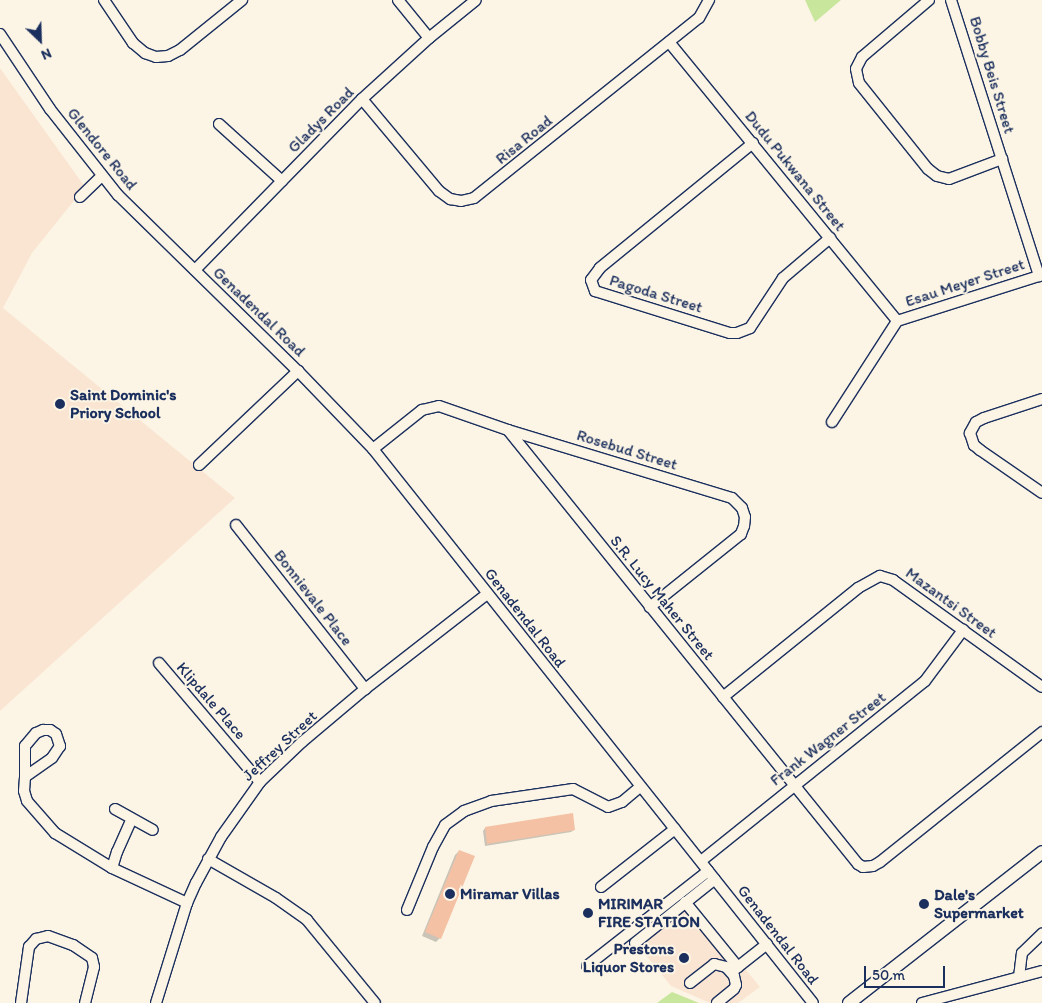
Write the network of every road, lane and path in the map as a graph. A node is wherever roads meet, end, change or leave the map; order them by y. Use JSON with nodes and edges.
{"nodes":[{"id":1,"x":104,"y":0,"type":"edge"},
{"id":2,"x":242,"y":0,"type":"edge"},
{"id":3,"x":398,"y":0,"type":"edge"},
{"id":4,"x":476,"y":0,"type":"edge"},
{"id":5,"x":709,"y":0,"type":"edge"},
{"id":6,"x":929,"y":0,"type":"edge"},
{"id":7,"x":952,"y":0,"type":"edge"},
{"id":8,"x":0,"y":34,"type":"edge"},
{"id":9,"x":428,"y":38,"type":"junction"},
{"id":10,"x":669,"y":42,"type":"junction"},
{"id":11,"x":362,"y":99,"type":"junction"},
{"id":12,"x":219,"y":124,"type":"dead end"},
{"id":13,"x":753,"y":143,"type":"junction"},
{"id":14,"x":1002,"y":159,"type":"junction"},
{"id":15,"x":102,"y":176,"type":"junction"},
{"id":16,"x":282,"y":181,"type":"junction"},
{"id":17,"x":80,"y":197,"type":"dead end"},
{"id":18,"x":830,"y":238,"type":"junction"},
{"id":19,"x":194,"y":270,"type":"junction"},
{"id":20,"x":1040,"y":275,"type":"edge"},
{"id":21,"x":897,"y":321,"type":"junction"},
{"id":22,"x":298,"y":371,"type":"junction"},
{"id":23,"x":1042,"y":400,"type":"edge"},
{"id":24,"x":832,"y":422,"type":"dead end"},
{"id":25,"x":508,"y":430,"type":"junction"},
{"id":26,"x":373,"y":449,"type":"junction"},
{"id":27,"x":199,"y":465,"type":"dead end"},
{"id":28,"x":1042,"y":494,"type":"edge"},
{"id":29,"x":236,"y":525,"type":"dead end"},
{"id":30,"x":487,"y":594,"type":"junction"},
{"id":31,"x":650,"y":607,"type":"junction"},
{"id":32,"x":963,"y":630,"type":"junction"},
{"id":33,"x":159,"y":663,"type":"dead end"},
{"id":34,"x":1042,"y":687,"type":"edge"},
{"id":35,"x":365,"y":690,"type":"junction"},
{"id":36,"x":723,"y":697,"type":"junction"},
{"id":37,"x":1042,"y":732,"type":"edge"},
{"id":38,"x":25,"y":777,"type":"junction"},
{"id":39,"x":260,"y":782,"type":"junction"},
{"id":40,"x":794,"y":785,"type":"junction"},
{"id":41,"x":640,"y":787,"type":"junction"},
{"id":42,"x":115,"y":809,"type":"dead end"},
{"id":43,"x":132,"y":818,"type":"junction"},
{"id":44,"x":675,"y":829,"type":"junction"},
{"id":45,"x":153,"y":830,"type":"dead end"},
{"id":46,"x":1042,"y":852,"type":"edge"},
{"id":47,"x":208,"y":859,"type":"junction"},
{"id":48,"x":701,"y":861,"type":"junction"},
{"id":49,"x":112,"y":868,"type":"junction"},
{"id":50,"x":712,"y":875,"type":"junction"},
{"id":51,"x":601,"y":887,"type":"dead end"},
{"id":52,"x":685,"y":902,"type":"junction"},
{"id":53,"x":187,"y":903,"type":"junction"},
{"id":54,"x":407,"y":910,"type":"dead end"},
{"id":55,"x":1042,"y":934,"type":"edge"},
{"id":56,"x":634,"y":943,"type":"dead end"},
{"id":57,"x":766,"y":944,"type":"junction"},
{"id":58,"x":587,"y":966,"type":"dead end"},
{"id":59,"x":734,"y":969,"type":"junction"},
{"id":60,"x":1042,"y":971,"type":"edge"},
{"id":61,"x":1019,"y":976,"type":"junction"},
{"id":62,"x":690,"y":983,"type":"dead end"},
{"id":63,"x":21,"y":1003,"type":"edge"},
{"id":64,"x":85,"y":1003,"type":"edge"},
{"id":65,"x":156,"y":1003,"type":"edge"},
{"id":66,"x":375,"y":1003,"type":"edge"},
{"id":67,"x":717,"y":1003,"type":"edge"},
{"id":68,"x":813,"y":1003,"type":"edge"},
{"id":69,"x":849,"y":1003,"type":"edge"},
{"id":70,"x":922,"y":1003,"type":"edge"}],
"edges":[{"from":1,"to":2,"type":"street"},
{"from":3,"to":9,"type":"street"},
{"from":4,"to":9,"type":"street","name":"Gladys Road"},
{"from":5,"to":10,"type":"street","name":"Risa Road"},
{"from":6,"to":14,"type":"street","name":"Bobby Beis Street"},
{"from":7,"to":14,"type":"street","name":"Bobby Beis Street"},
{"from":8,"to":15,"type":"street","name":"Glendore Road"},
{"from":9,"to":11,"type":"street","name":"Gladys Road"},
{"from":10,"to":11,"type":"street","name":"Risa Road"},
{"from":10,"to":13,"type":"street","name":"Dudu Pukwana Street"},
{"from":11,"to":16,"type":"street","name":"Gladys Road"},
{"from":12,"to":16,"type":"street"},
{"from":13,"to":18,"type":"street","name":"Dudu Pukwana Street"},
{"from":13,"to":18,"type":"street","name":"Pagoda Street"},
{"from":14,"to":20,"type":"street","name":"Bobby Beis Street"},
{"from":15,"to":17,"type":"street"},
{"from":15,"to":19,"type":"street","name":"Glendore Road"},
{"from":16,"to":19,"type":"street","name":"Gladys Road"},
{"from":18,"to":21,"type":"street","name":"Dudu Pukwana Street"},
{"from":19,"to":22,"type":"street","name":"Genadendal Road"},
{"from":20,"to":21,"type":"street","name":"Esau Meyer Street"},
{"from":21,"to":24,"type":"street","name":"Esau Meyer Street"},
{"from":22,"to":26,"type":"street","name":"Genadendal Road"},
{"from":22,"to":27,"type":"street"},
{"from":23,"to":28,"type":"street"},
{"from":25,"to":26,"type":"street","name":"Rosebud Street"},
{"from":25,"to":31,"type":"street","name":"S.R. Lucy Maher Street"},
{"from":25,"to":31,"type":"street","name":"Rosebud Street"},
{"from":26,"to":30,"type":"street","name":"Genadendal Road"},
{"from":29,"to":35,"type":"street","name":"Bonnievale Place"},
{"from":30,"to":35,"type":"street","name":"Jeffrey Street"},
{"from":30,"to":41,"type":"street","name":"Genadendal Road"},
{"from":31,"to":36,"type":"street","name":"S.R. Lucy Maher Street"},
{"from":32,"to":34,"type":"street","name":"Mazantsi Street"},
{"from":32,"to":36,"type":"street","name":"Mazantsi Street"},
{"from":32,"to":40,"type":"street","name":"Frank Wagner Street"},
{"from":33,"to":39,"type":"street","name":"Klipdale Place"},
{"from":35,"to":39,"type":"street","name":"Jeffrey Street"},
{"from":36,"to":40,"type":"street","name":"S.R. Lucy Maher Street"},
{"from":37,"to":40,"type":"street"},
{"from":38,"to":38,"type":"street"},
{"from":38,"to":49,"type":"street"},
{"from":39,"to":47,"type":"street","name":"Jeffrey Street"},
{"from":40,"to":48,"type":"street","name":"Frank Wagner Street"},
{"from":41,"to":44,"type":"street","name":"Genadendal Road"},
{"from":41,"to":54,"type":"street"},
{"from":42,"to":43,"type":"street"},
{"from":43,"to":45,"type":"street"},
{"from":43,"to":49,"type":"street"},
{"from":44,"to":48,"type":"street","name":"Genadendal Road"},
{"from":44,"to":51,"type":"street"},
{"from":46,"to":69,"type":"main road"},
{"from":47,"to":53,"type":"street","name":"Jeffrey Street"},
{"from":47,"to":66,"type":"street"},
{"from":48,"to":50,"type":"street","name":"Genadendal Road"},
{"from":49,"to":53,"type":"street"},
{"from":50,"to":52,"type":"street"},
{"from":50,"to":57,"type":"street","name":"Genadendal Road"},
{"from":50,"to":58,"type":"street"},
{"from":52,"to":56,"type":"street"},
{"from":52,"to":59,"type":"street"},
{"from":53,"to":65,"type":"street","name":"Jeffrey Street"},
{"from":55,"to":61,"type":"street"},
{"from":57,"to":59,"type":"street"},
{"from":57,"to":68,"type":"street","name":"Genadendal Road"},
{"from":59,"to":62,"type":"street"},
{"from":59,"to":67,"type":"street"},
{"from":60,"to":61,"type":"street"},
{"from":61,"to":70,"type":"street"},
{"from":63,"to":64,"type":"street"}]}
